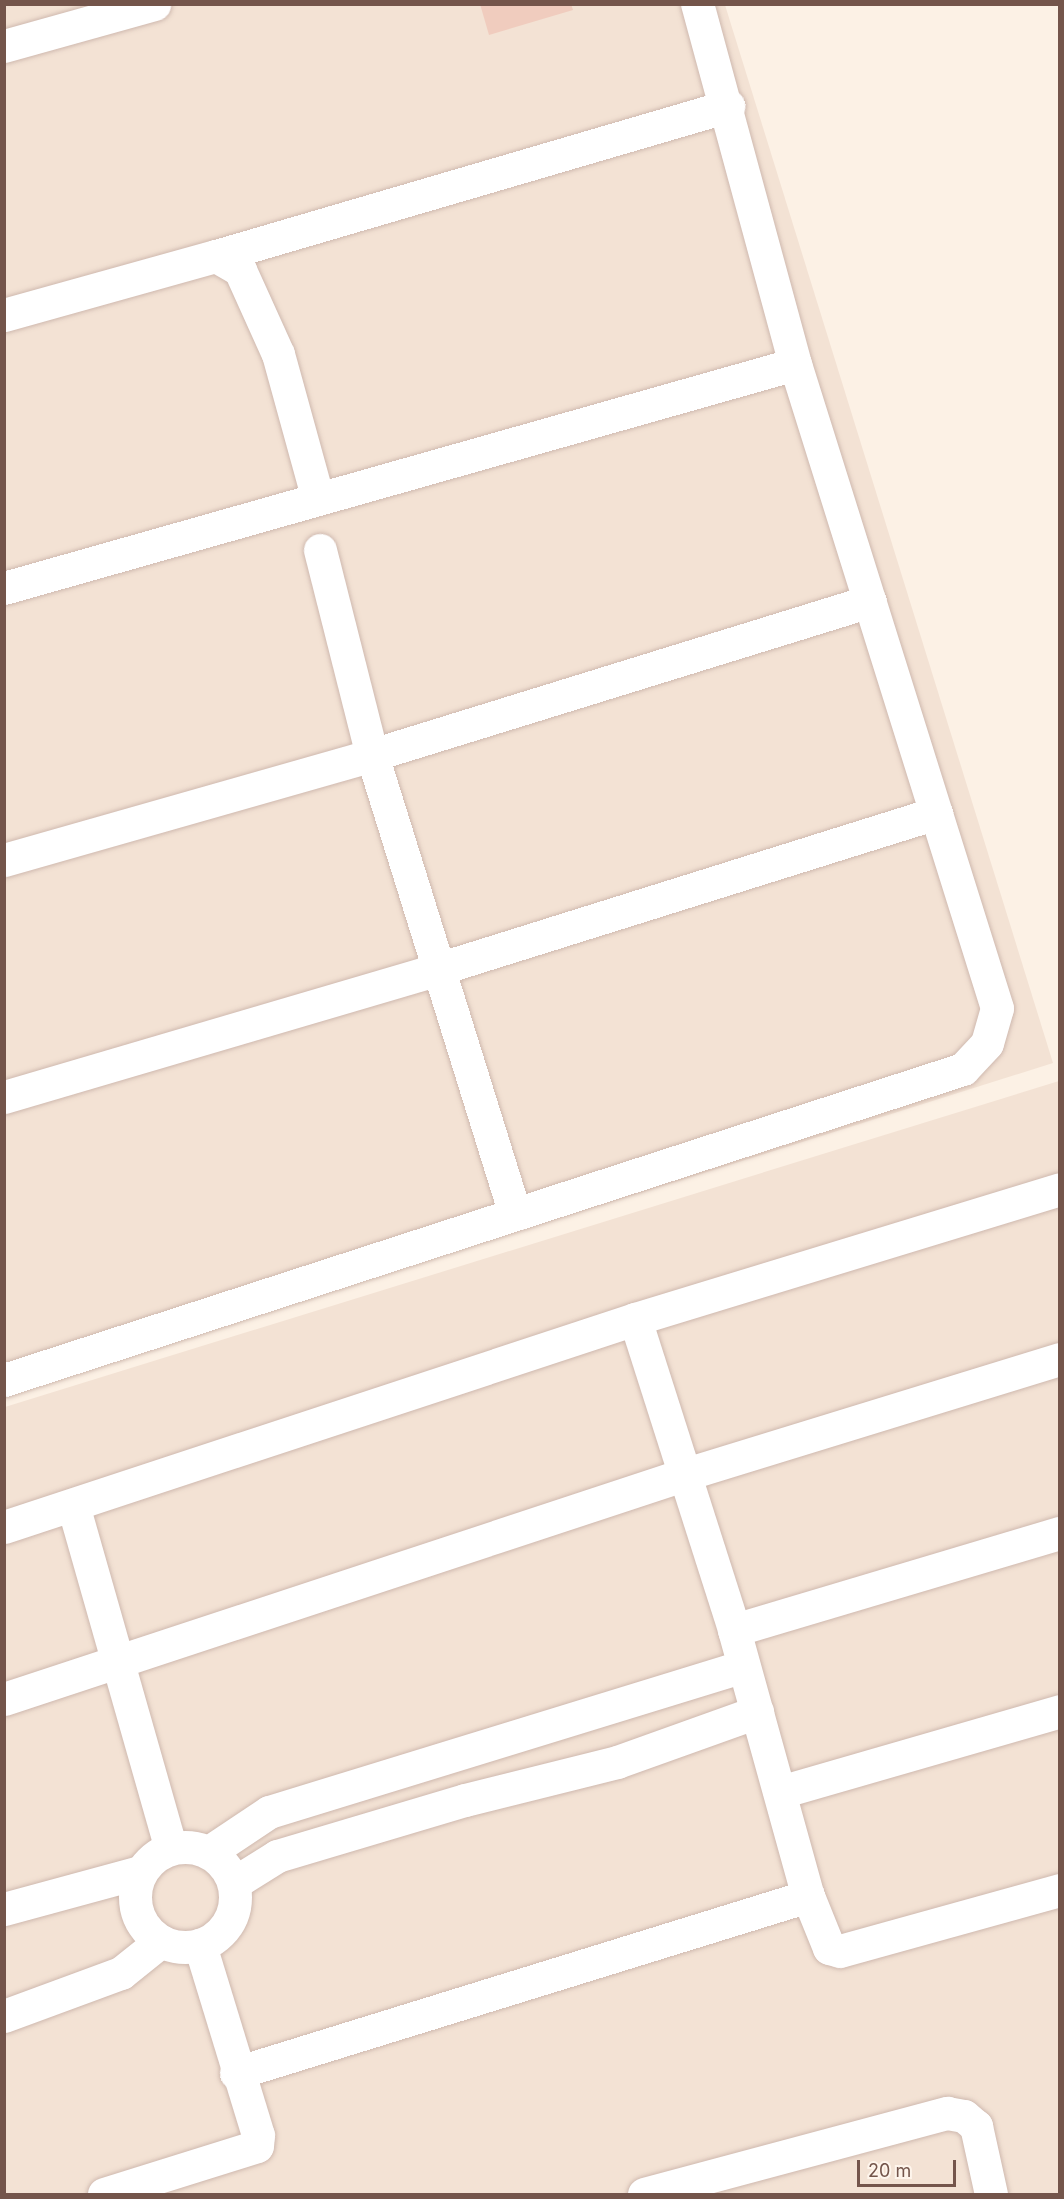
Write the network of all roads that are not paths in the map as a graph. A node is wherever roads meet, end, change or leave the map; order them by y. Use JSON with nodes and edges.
{"nodes":[{"id":1,"x":154,"y":4,"type":"edge"},
{"id":2,"x":697,"y":4,"type":"edge"},
{"id":3,"x":4,"y":46,"type":"edge"},
{"id":4,"x":728,"y":106,"type":"junction"},
{"id":5,"x":216,"y":256,"type":"junction"},
{"id":6,"x":4,"y":315,"type":"edge"},
{"id":7,"x":795,"y":364,"type":"junction"},
{"id":8,"x":318,"y":499,"type":"junction"},
{"id":9,"x":320,"y":550,"type":"dead end"},
{"id":10,"x":4,"y":588,"type":"edge"},
{"id":11,"x":870,"y":601,"type":"junction"},
{"id":12,"x":372,"y":755,"type":"junction"},
{"id":13,"x":936,"y":813,"type":"junction"},
{"id":14,"x":4,"y":860,"type":"edge"},
{"id":15,"x":438,"y":969,"type":"junction"},
{"id":16,"x":4,"y":1097,"type":"edge"},
{"id":17,"x":1059,"y":1189,"type":"edge"},
{"id":18,"x":515,"y":1214,"type":"junction"},
{"id":19,"x":635,"y":1319,"type":"junction"},
{"id":20,"x":1059,"y":1359,"type":"edge"},
{"id":21,"x":4,"y":1380,"type":"edge"},
{"id":22,"x":686,"y":1474,"type":"junction"},
{"id":23,"x":73,"y":1505,"type":"junction"},
{"id":24,"x":4,"y":1527,"type":"edge"},
{"id":25,"x":1059,"y":1533,"type":"edge"},
{"id":26,"x":734,"y":1630,"type":"junction"},
{"id":27,"x":120,"y":1663,"type":"junction"},
{"id":28,"x":743,"y":1666,"type":"junction"},
{"id":29,"x":4,"y":1699,"type":"edge"},
{"id":30,"x":1059,"y":1711,"type":"edge"},
{"id":31,"x":757,"y":1712,"type":"junction"},
{"id":32,"x":452,"y":1755,"type":"junction"},
{"id":33,"x":780,"y":1792,"type":"junction"},
{"id":34,"x":465,"y":1800,"type":"junction"},
{"id":35,"x":171,"y":1848,"type":"junction"},
{"id":36,"x":209,"y":1852,"type":"junction"},
{"id":37,"x":140,"y":1872,"type":"junction"},
{"id":38,"x":234,"y":1883,"type":"junction"},
{"id":39,"x":1059,"y":1890,"type":"edge"},
{"id":40,"x":808,"y":1896,"type":"junction"},
{"id":41,"x":4,"y":1910,"type":"edge"},
{"id":42,"x":161,"y":1941,"type":"junction"},
{"id":43,"x":200,"y":1945,"type":"junction"},
{"id":44,"x":4,"y":2016,"type":"edge"},
{"id":45,"x":236,"y":2073,"type":"junction"},
{"id":46,"x":104,"y":2194,"type":"edge"},
{"id":47,"x":644,"y":2194,"type":"edge"},
{"id":48,"x":991,"y":2194,"type":"edge"}],
"edges":[{"from":1,"to":3,"type":"street"},
{"from":2,"to":4,"type":"street"},
{"from":4,"to":5,"type":"street"},
{"from":4,"to":7,"type":"street"},
{"from":5,"to":6,"type":"street"},
{"from":5,"to":8,"type":"street"},
{"from":7,"to":8,"type":"street"},
{"from":7,"to":11,"type":"street"},
{"from":8,"to":10,"type":"street"},
{"from":9,"to":12,"type":"street"},
{"from":11,"to":12,"type":"street"},
{"from":11,"to":13,"type":"street"},
{"from":12,"to":14,"type":"street"},
{"from":12,"to":15,"type":"street"},
{"from":13,"to":15,"type":"street"},
{"from":13,"to":18,"type":"street"},
{"from":15,"to":16,"type":"street"},
{"from":15,"to":18,"type":"street"},
{"from":17,"to":19,"type":"street"},
{"from":18,"to":21,"type":"street"},
{"from":19,"to":22,"type":"street"},
{"from":19,"to":23,"type":"street"},
{"from":20,"to":22,"type":"street"},
{"from":22,"to":26,"type":"street"},
{"from":22,"to":27,"type":"street"},
{"from":23,"to":24,"type":"street"},
{"from":23,"to":27,"type":"street"},
{"from":25,"to":26,"type":"street"},
{"from":26,"to":28,"type":"street"},
{"from":27,"to":29,"type":"street"},
{"from":27,"to":35,"type":"street"},
{"from":28,"to":31,"type":"street"},
{"from":28,"to":32,"type":"street"},
{"from":30,"to":33,"type":"street"},
{"from":31,"to":33,"type":"street"},
{"from":31,"to":34,"type":"street"},
{"from":32,"to":34,"type":"street"},
{"from":32,"to":36,"type":"street"},
{"from":33,"to":40,"type":"street"},
{"from":34,"to":38,"type":"street"},
{"from":35,"to":36,"type":"street"},
{"from":35,"to":37,"type":"street"},
{"from":36,"to":38,"type":"street"},
{"from":37,"to":41,"type":"street"},
{"from":37,"to":42,"type":"street"},
{"from":38,"to":43,"type":"street"},
{"from":39,"to":40,"type":"street"},
{"from":40,"to":45,"type":"street"},
{"from":42,"to":43,"type":"street"},
{"from":42,"to":44,"type":"street"},
{"from":43,"to":45,"type":"street"},
{"from":45,"to":46,"type":"street"},
{"from":47,"to":48,"type":"street"}]}
